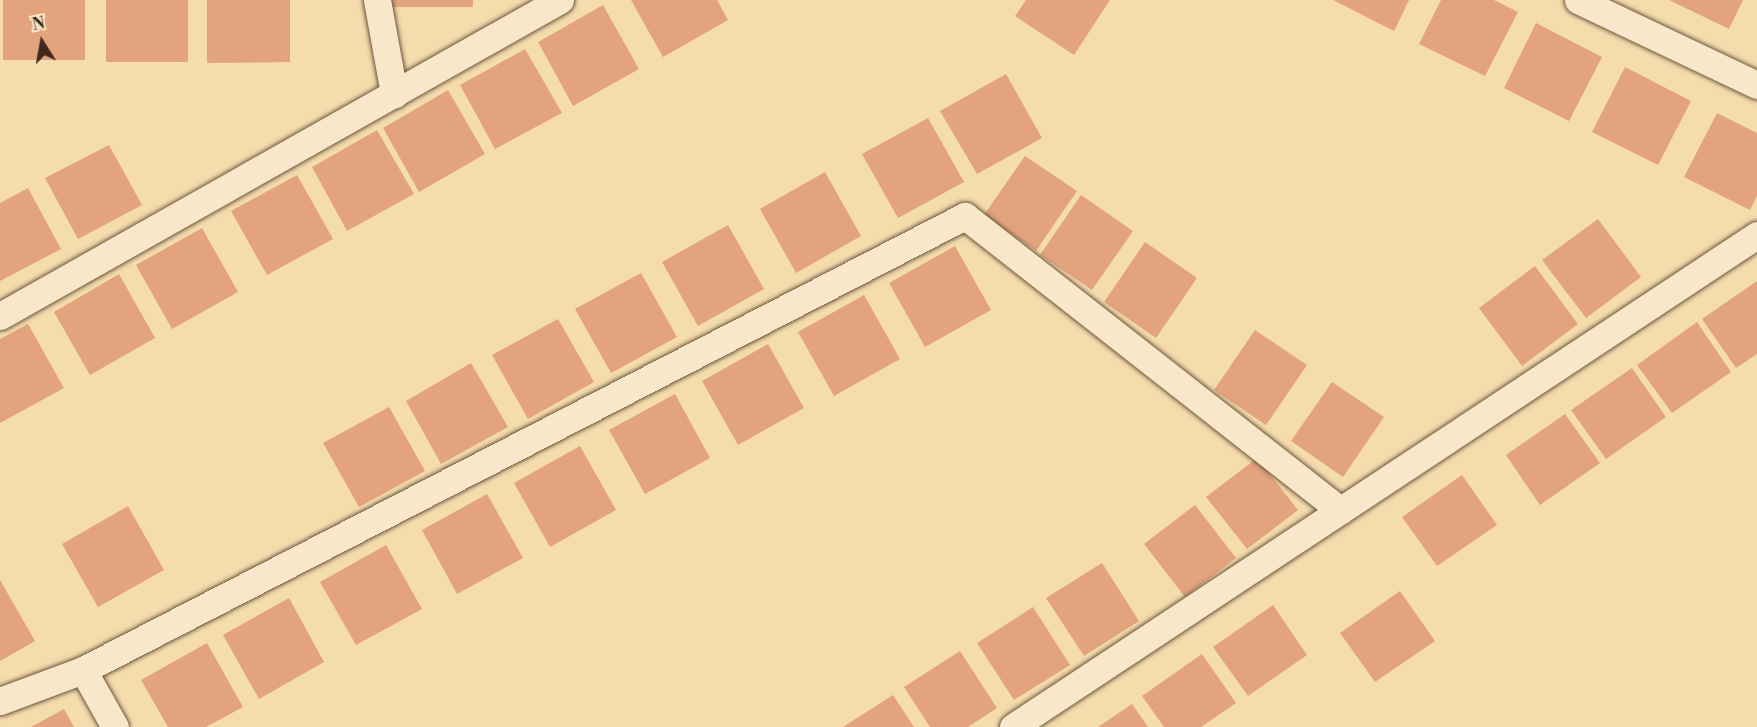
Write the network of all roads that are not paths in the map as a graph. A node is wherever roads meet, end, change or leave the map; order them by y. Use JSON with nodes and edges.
{"nodes":[{"id":1,"x":377,"y":0,"type":"edge"},
{"id":2,"x":560,"y":0,"type":"edge"},
{"id":3,"x":1578,"y":0,"type":"edge"},
{"id":4,"x":1757,"y":85,"type":"edge"},
{"id":5,"x":394,"y":94,"type":"junction"},
{"id":6,"x":1757,"y":235,"type":"edge"},
{"id":7,"x":0,"y":316,"type":"edge"},
{"id":8,"x":1341,"y":510,"type":"junction"},
{"id":9,"x":83,"y":670,"type":"junction"},
{"id":10,"x":0,"y":701,"type":"edge"},
{"id":11,"x":115,"y":727,"type":"edge"},
{"id":12,"x":1014,"y":727,"type":"edge"}],
"edges":[{"from":1,"to":5,"type":"street"},
{"from":2,"to":5,"type":"street"},
{"from":3,"to":4,"type":"street"},
{"from":5,"to":7,"type":"street"},
{"from":6,"to":8,"type":"street"},
{"from":8,"to":9,"type":"street"},
{"from":8,"to":12,"type":"street"},
{"from":9,"to":10,"type":"street"},
{"from":9,"to":11,"type":"street"}]}
